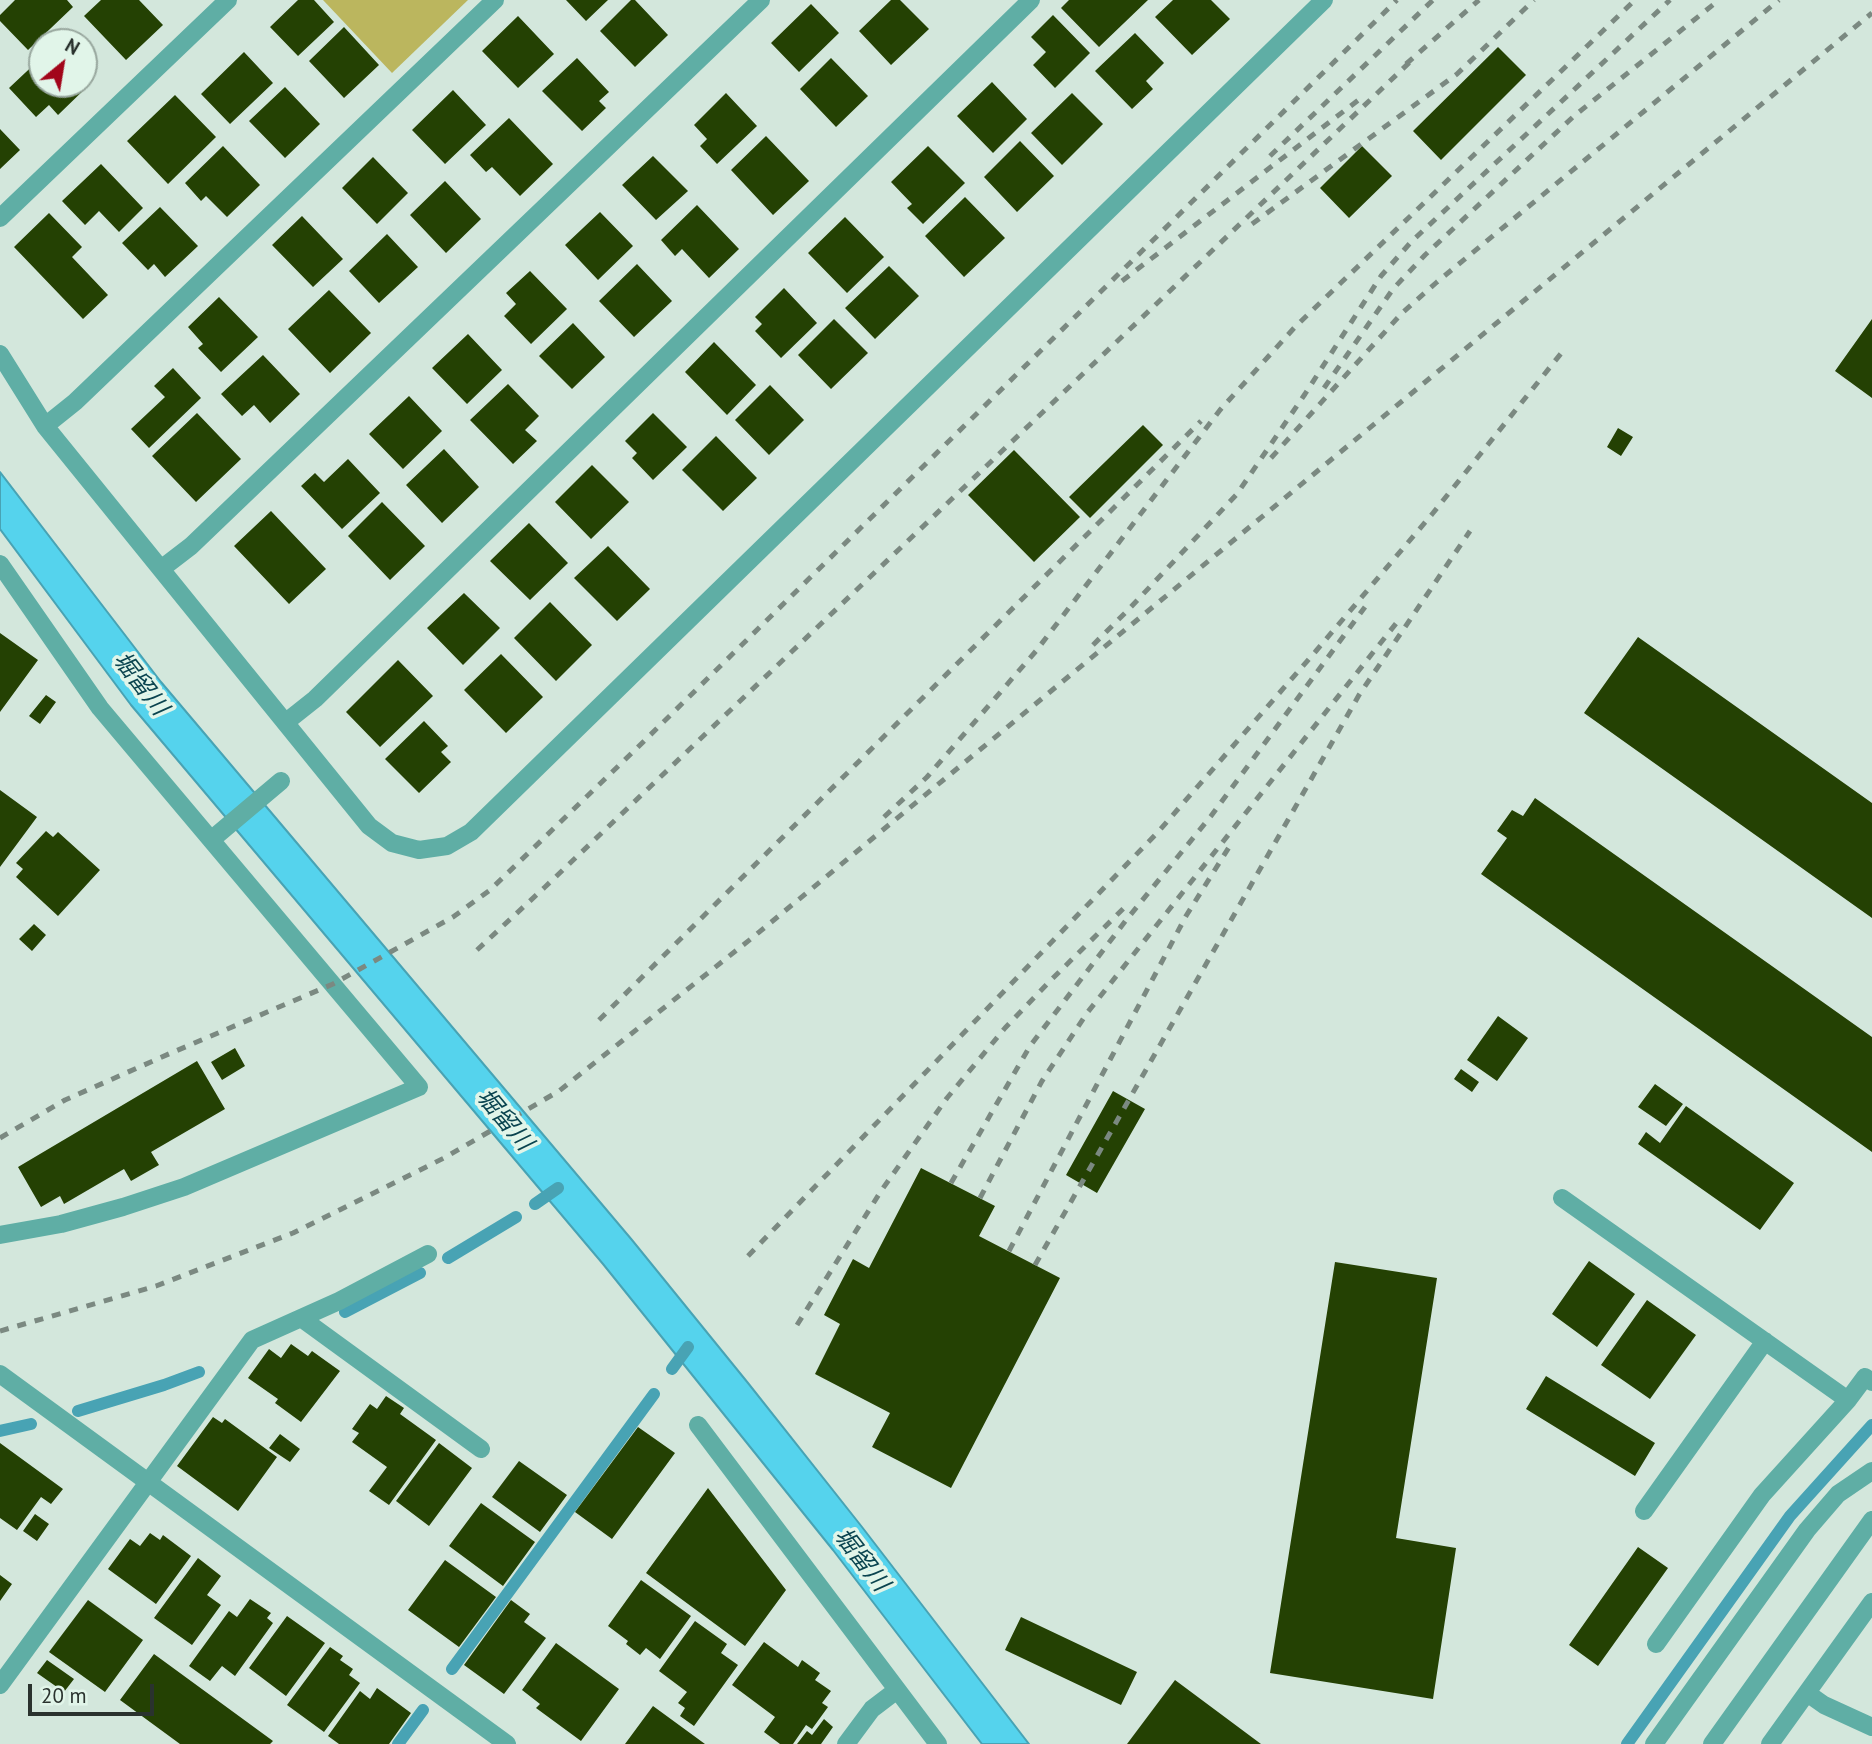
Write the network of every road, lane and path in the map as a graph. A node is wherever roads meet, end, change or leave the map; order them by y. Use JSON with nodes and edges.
{"nodes":[{"id":1,"x":228,"y":0,"type":"edge"},
{"id":2,"x":495,"y":0,"type":"edge"},
{"id":3,"x":761,"y":0,"type":"edge"},
{"id":4,"x":1031,"y":0,"type":"edge"},
{"id":5,"x":1324,"y":0,"type":"edge"},
{"id":6,"x":0,"y":218,"type":"edge"},
{"id":7,"x":0,"y":354,"type":"edge"},
{"id":8,"x":45,"y":426,"type":"junction"},
{"id":9,"x":0,"y":564,"type":"edge"},
{"id":10,"x":161,"y":569,"type":"junction"},
{"id":11,"x":286,"y":722,"type":"junction"},
{"id":12,"x":281,"y":781,"type":"dead end"},
{"id":13,"x":215,"y":836,"type":"junction"},
{"id":14,"x":1562,"y":1198,"type":"dead end"},
{"id":15,"x":0,"y":1235,"type":"edge"},
{"id":16,"x":428,"y":1254,"type":"dead end"},
{"id":17,"x":301,"y":1318,"type":"junction"},
{"id":18,"x":1765,"y":1341,"type":"junction"},
{"id":19,"x":0,"y":1374,"type":"edge"},
{"id":20,"x":1872,"y":1382,"type":"edge"},
{"id":21,"x":1848,"y":1400,"type":"junction"},
{"id":22,"x":698,"y":1425,"type":"dead end"},
{"id":23,"x":481,"y":1449,"type":"dead end"},
{"id":24,"x":1872,"y":1471,"type":"edge"},
{"id":25,"x":148,"y":1482,"type":"junction"},
{"id":26,"x":1644,"y":1511,"type":"dead end"},
{"id":27,"x":1872,"y":1520,"type":"edge"},
{"id":28,"x":1872,"y":1602,"type":"edge"},
{"id":29,"x":1656,"y":1644,"type":"dead end"},
{"id":30,"x":0,"y":1685,"type":"edge"},
{"id":31,"x":897,"y":1689,"type":"junction"},
{"id":32,"x":1807,"y":1693,"type":"junction"},
{"id":33,"x":1872,"y":1727,"type":"edge"},
{"id":34,"x":507,"y":1744,"type":"edge"},
{"id":35,"x":846,"y":1744,"type":"edge"},
{"id":36,"x":939,"y":1744,"type":"edge"},
{"id":37,"x":1654,"y":1744,"type":"edge"},
{"id":38,"x":1712,"y":1744,"type":"edge"},
{"id":39,"x":1770,"y":1744,"type":"edge"}],
"edges":[{"from":1,"to":6,"type":"street"},
{"from":2,"to":8,"type":"street"},
{"from":3,"to":10,"type":"street"},
{"from":4,"to":11,"type":"street"},
{"from":5,"to":11,"type":"street"},
{"from":7,"to":8,"type":"street"},
{"from":8,"to":10,"type":"street"},
{"from":9,"to":13,"type":"street"},
{"from":10,"to":11,"type":"street"},
{"from":12,"to":13,"type":"street"},
{"from":13,"to":15,"type":"street"},
{"from":14,"to":18,"type":"street"},
{"from":16,"to":17,"type":"street"},
{"from":17,"to":23,"type":"street"},
{"from":17,"to":25,"type":"street"},
{"from":18,"to":21,"type":"street"},
{"from":18,"to":26,"type":"street"},
{"from":19,"to":25,"type":"street"},
{"from":20,"to":21,"type":"street"},
{"from":21,"to":29,"type":"street"},
{"from":22,"to":31,"type":"street"},
{"from":24,"to":37,"type":"street"},
{"from":25,"to":30,"type":"street"},
{"from":25,"to":34,"type":"street"},
{"from":27,"to":38,"type":"street"},
{"from":28,"to":32,"type":"street"},
{"from":31,"to":35,"type":"street"},
{"from":31,"to":36,"type":"street"},
{"from":32,"to":33,"type":"street"},
{"from":32,"to":39,"type":"street"}]}
